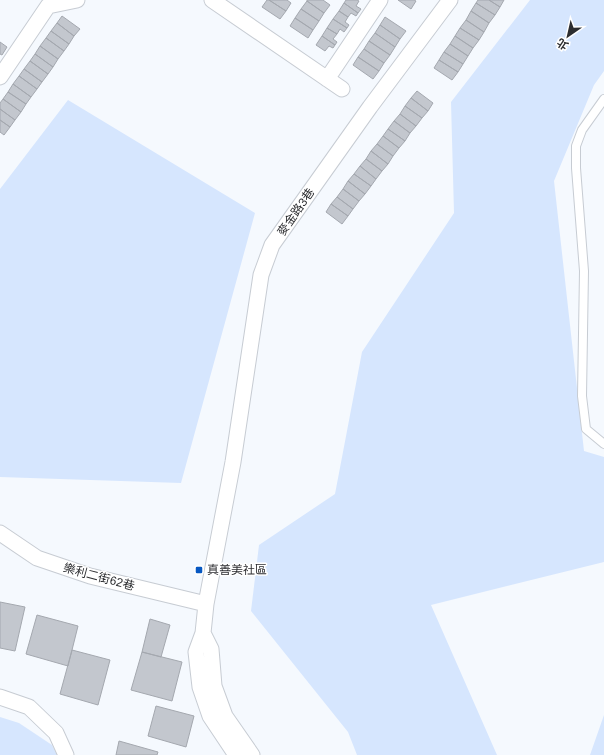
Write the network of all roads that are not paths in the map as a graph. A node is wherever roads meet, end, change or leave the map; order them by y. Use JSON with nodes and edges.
{"nodes":[{"id":1,"x":77,"y":0,"type":"edge"},
{"id":2,"x":212,"y":0,"type":"edge"},
{"id":3,"x":450,"y":0,"type":"edge"},
{"id":4,"x":375,"y":2,"type":"edge"},
{"id":5,"x":0,"y":77,"type":"edge"},
{"id":6,"x":327,"y":79,"type":"junction"},
{"id":7,"x":342,"y":89,"type":"dead end"},
{"id":8,"x":604,"y":100,"type":"edge"},
{"id":9,"x":604,"y":444,"type":"edge"},
{"id":10,"x":0,"y":533,"type":"edge"},
{"id":11,"x":206,"y":604,"type":"junction"},
{"id":12,"x":203,"y":633,"type":"junction"},
{"id":13,"x":0,"y":696,"type":"edge"},
{"id":14,"x":66,"y":755,"type":"edge"},
{"id":15,"x":236,"y":755,"type":"edge"},
{"id":16,"x":252,"y":755,"type":"edge"}],
"edges":[{"from":1,"to":5,"type":"street"},
{"from":2,"to":6,"type":"street"},
{"from":3,"to":11,"type":"street","name":"麥金路3巷"},
{"from":4,"to":6,"type":"street"},
{"from":6,"to":7,"type":"street"},
{"from":8,"to":9,"type":"lane"},
{"from":10,"to":11,"type":"street","name":"樂利二街62巷"},
{"from":11,"to":12,"type":"street"},
{"from":12,"to":15,"type":"street"},
{"from":12,"to":16,"type":"street"},
{"from":13,"to":14,"type":"street"}]}
